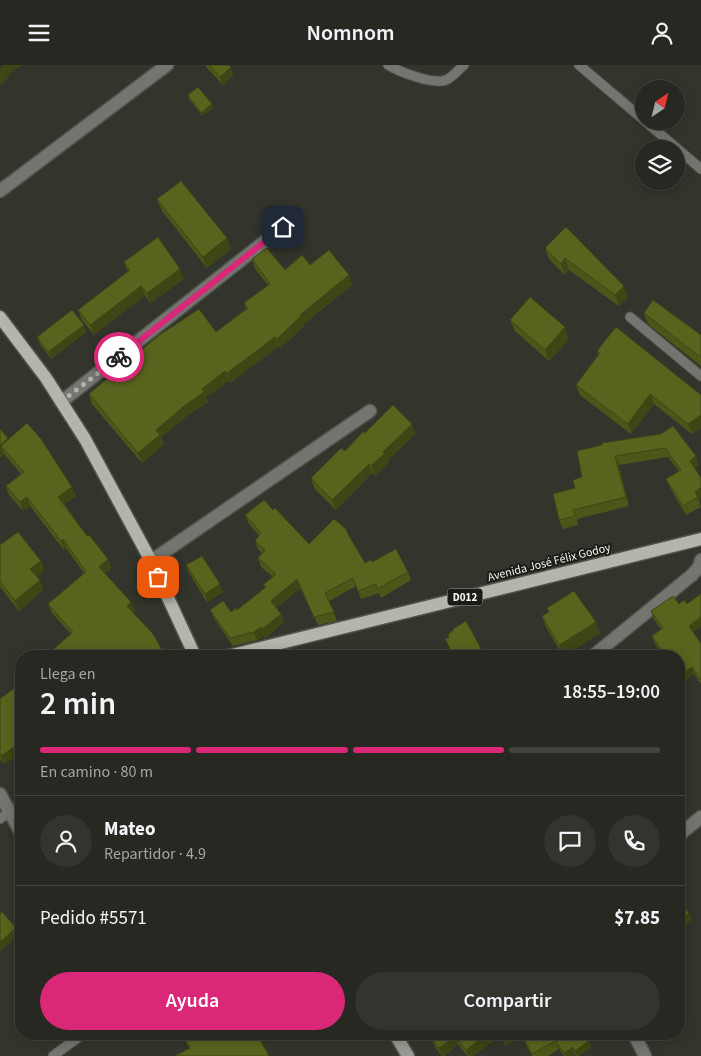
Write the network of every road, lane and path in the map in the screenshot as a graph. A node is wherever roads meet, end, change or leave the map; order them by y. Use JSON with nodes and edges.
{"nodes":[{"id":1,"x":167,"y":65,"type":"edge"},
{"id":2,"x":388,"y":65,"type":"edge"},
{"id":3,"x":464,"y":65,"type":"edge"},
{"id":4,"x":579,"y":65,"type":"edge"},
{"id":5,"x":635,"y":113,"type":"edge"},
{"id":6,"x":655,"y":130,"type":"edge"},
{"id":7,"x":701,"y":169,"type":"edge"},
{"id":8,"x":0,"y":191,"type":"edge"},
{"id":9,"x":283,"y":227,"type":"dead end"},
{"id":10,"x":630,"y":317,"type":"dead end"},
{"id":11,"x":1,"y":321,"type":"edge"},
{"id":12,"x":701,"y":376,"type":"edge"},
{"id":13,"x":61,"y":402,"type":"junction"},
{"id":14,"x":370,"y":411,"type":"dead end"},
{"id":15,"x":701,"y":539,"type":"edge"},
{"id":16,"x":701,"y":559,"type":"edge"},
{"id":17,"x":151,"y":561,"type":"junction"},
{"id":18,"x":192,"y":650,"type":"edge"},
{"id":19,"x":252,"y":650,"type":"edge"},
{"id":20,"x":600,"y":650,"type":"edge"},
{"id":21,"x":0,"y":794,"type":"edge"},
{"id":22,"x":5,"y":815,"type":"edge"},
{"id":23,"x":701,"y":817,"type":"edge"},
{"id":24,"x":15,"y":826,"type":"edge"},
{"id":25,"x":685,"y":830,"type":"edge"},
{"id":26,"x":75,"y":1040,"type":"edge"},
{"id":27,"x":399,"y":1040,"type":"edge"},
{"id":28,"x":637,"y":1040,"type":"edge"},
{"id":29,"x":54,"y":1056,"type":"edge"},
{"id":30,"x":408,"y":1056,"type":"edge"},
{"id":31,"x":645,"y":1056,"type":"edge"}],
"edges":[{"from":1,"to":8,"type":"street"},
{"from":2,"to":3,"type":"lane"},
{"from":4,"to":5,"type":"lane"},
{"from":6,"to":7,"type":"lane"},
{"from":9,"to":13,"type":"street"},
{"from":10,"to":12,"type":"lane"},
{"from":11,"to":13,"type":"main road"},
{"from":13,"to":17,"type":"main road"},
{"from":14,"to":17,"type":"street"},
{"from":15,"to":19,"type":"main road","name":"Avenida José Félix Godoy","number":"D012"},
{"from":16,"to":20,"type":"street"},
{"from":17,"to":18,"type":"main road"},
{"from":21,"to":22,"type":"street"},
{"from":22,"to":24,"type":"street"},
{"from":23,"to":25,"type":"street"},
{"from":26,"to":29,"type":"lane"},
{"from":27,"to":30,"type":"main road"},
{"from":28,"to":31,"type":"street"}]}
